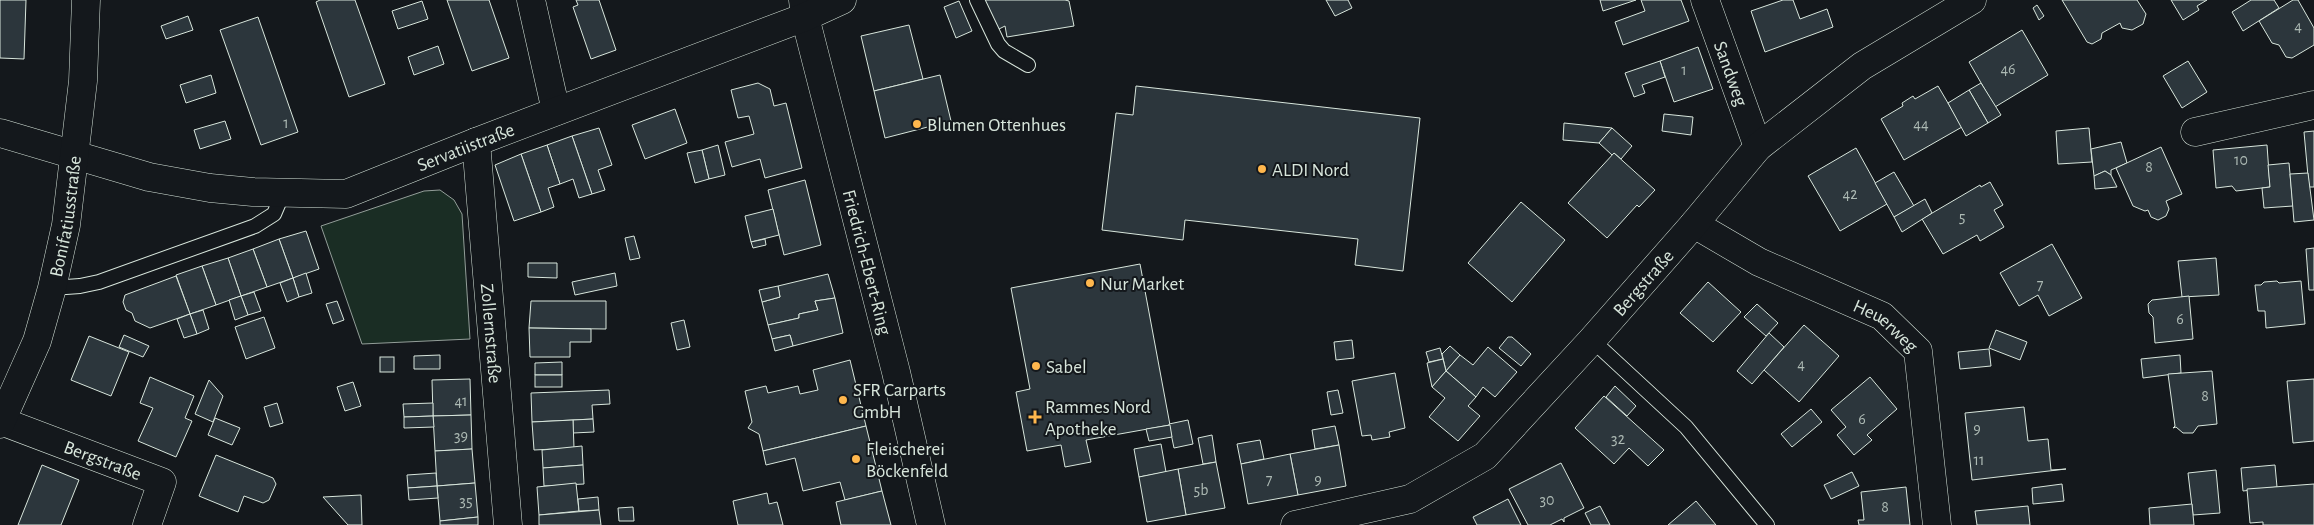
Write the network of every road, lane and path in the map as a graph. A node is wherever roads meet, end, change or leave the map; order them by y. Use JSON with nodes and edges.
{"nodes":[{"id":1,"x":86,"y":0,"type":"edge"},
{"id":2,"x":532,"y":0,"type":"edge"},
{"id":3,"x":842,"y":0,"type":"edge"},
{"id":4,"x":977,"y":0,"type":"edge"},
{"id":5,"x":1705,"y":0,"type":"edge"},
{"id":6,"x":1972,"y":0,"type":"edge"},
{"id":7,"x":804,"y":9,"type":"edge"},
{"id":8,"x":1028,"y":65,"type":"dead end"},
{"id":9,"x":2314,"y":105,"type":"edge"},
{"id":10,"x":556,"y":112,"type":"junction"},
{"id":11,"x":2195,"y":132,"type":"dead end"},
{"id":12,"x":0,"y":133,"type":"edge"},
{"id":13,"x":476,"y":142,"type":"junction"},
{"id":14,"x":1758,"y":147,"type":"junction"},
{"id":15,"x":75,"y":155,"type":"junction"},
{"id":16,"x":283,"y":192,"type":"junction"},
{"id":17,"x":1694,"y":224,"type":"junction"},
{"id":18,"x":52,"y":288,"type":"junction"},
{"id":19,"x":1592,"y":340,"type":"junction"},
{"id":20,"x":6,"y":393,"type":"edge"},
{"id":21,"x":1,"y":422,"type":"edge"},
{"id":22,"x":147,"y":525,"type":"edge"},
{"id":23,"x":508,"y":525,"type":"edge"},
{"id":24,"x":930,"y":525,"type":"edge"},
{"id":25,"x":1295,"y":525,"type":"edge"},
{"id":26,"x":1767,"y":525,"type":"edge"},
{"id":27,"x":1937,"y":525,"type":"edge"}],
"edges":[{"from":1,"to":15,"type":"street","name":"Bonifatiusstraße"},
{"from":2,"to":10,"type":"street"},
{"from":3,"to":7,"type":"street","name":"Servatiistraße"},
{"from":4,"to":8,"type":"lane"},
{"from":5,"to":14,"type":"street","name":"Sandweg"},
{"from":6,"to":14,"type":"street","name":"Bergstraße"},
{"from":7,"to":10,"type":"street","name":"Servatiistraße"},
{"from":7,"to":24,"type":"street","name":"Friedrich-Ebert-Ring"},
{"from":9,"to":11,"type":"street"},
{"from":10,"to":13,"type":"street","name":"Servatiistraße"},
{"from":12,"to":15,"type":"street","name":"Servatiistraße"},
{"from":13,"to":16,"type":"street","name":"Servatiistraße"},
{"from":13,"to":23,"type":"street","name":"Zollernstraße"},
{"from":14,"to":17,"type":"street","name":"Bergstraße"},
{"from":15,"to":16,"type":"street","name":"Servatiistraße"},
{"from":15,"to":18,"type":"street","name":"Bonifatiusstraße"},
{"from":16,"to":18,"type":"lane"},
{"from":17,"to":19,"type":"street","name":"Bergstraße"},
{"from":17,"to":27,"type":"street","name":"Heuerweg"},
{"from":18,"to":20,"type":"street","name":"Bonifatiusstraße"},
{"from":19,"to":25,"type":"street","name":"Bergstraße"},
{"from":19,"to":26,"type":"lane"},
{"from":20,"to":21,"type":"street","name":"Bonifatiusstraße"},
{"from":21,"to":22,"type":"street","name":"Bergstraße"}]}
